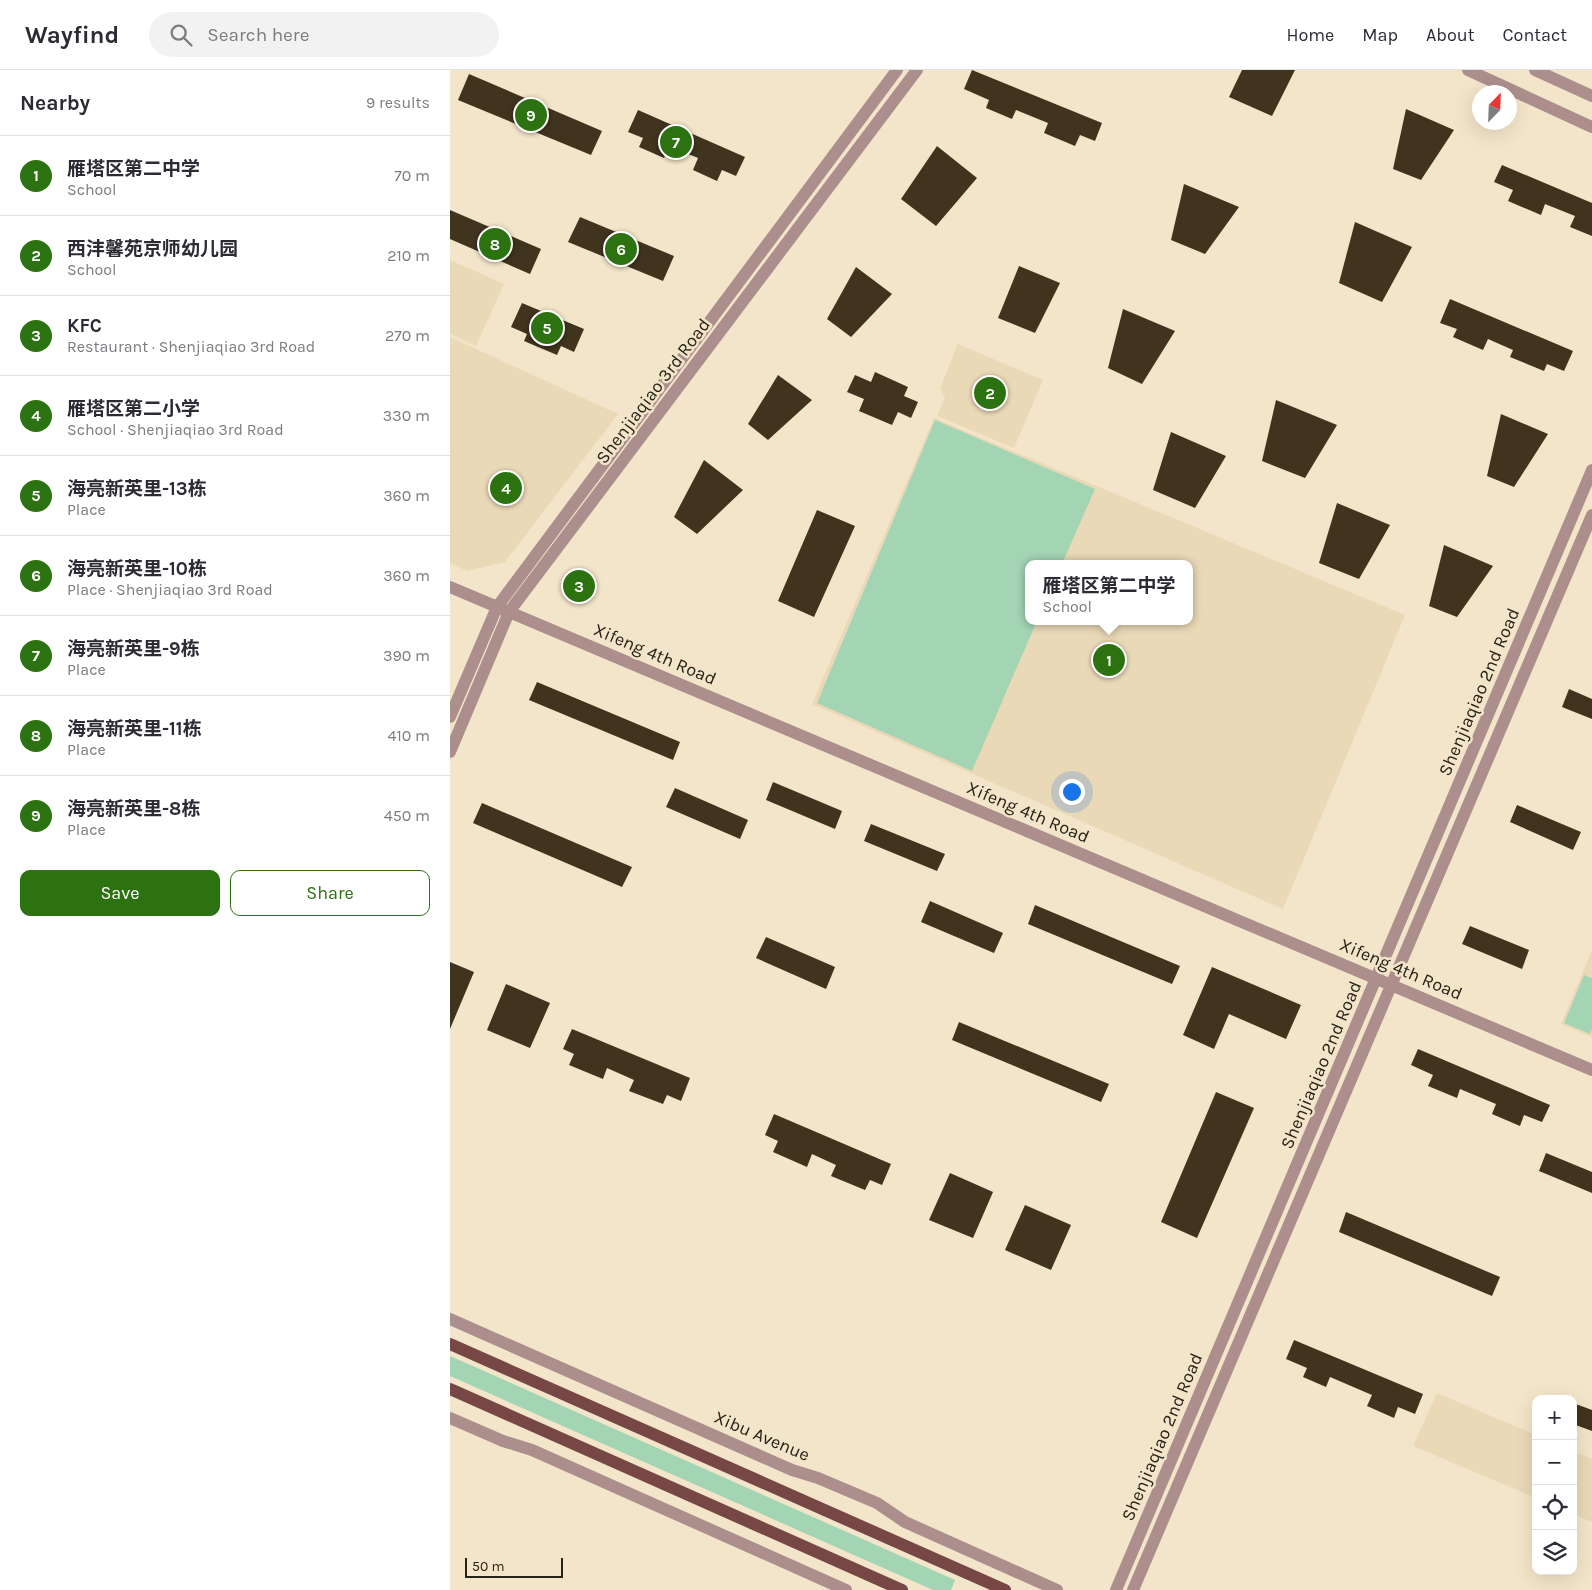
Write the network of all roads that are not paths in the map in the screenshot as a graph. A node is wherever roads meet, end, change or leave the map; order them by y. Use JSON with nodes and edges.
{"nodes":[{"id":1,"x":897,"y":70,"type":"edge"},
{"id":2,"x":917,"y":70,"type":"edge"},
{"id":3,"x":1468,"y":70,"type":"edge"},
{"id":4,"x":1535,"y":70,"type":"edge"},
{"id":5,"x":1592,"y":96,"type":"edge"},
{"id":6,"x":1592,"y":127,"type":"edge"},
{"id":7,"x":1592,"y":470,"type":"edge"},
{"id":8,"x":1592,"y":514,"type":"edge"},
{"id":9,"x":450,"y":587,"type":"edge"},
{"id":10,"x":497,"y":607,"type":"junction"},
{"id":11,"x":510,"y":612,"type":"junction"},
{"id":12,"x":450,"y":717,"type":"edge"},
{"id":13,"x":450,"y":752,"type":"edge"},
{"id":14,"x":1377,"y":978,"type":"junction"},
{"id":15,"x":1392,"y":984,"type":"junction"},
{"id":16,"x":1592,"y":1070,"type":"edge"},
{"id":17,"x":450,"y":1319,"type":"edge"},
{"id":18,"x":450,"y":1344,"type":"edge"},
{"id":19,"x":450,"y":1389,"type":"edge"},
{"id":20,"x":450,"y":1418,"type":"edge"},
{"id":21,"x":846,"y":1590,"type":"edge"},
{"id":22,"x":902,"y":1590,"type":"edge"},
{"id":23,"x":1005,"y":1590,"type":"edge"},
{"id":24,"x":1057,"y":1590,"type":"edge"},
{"id":25,"x":1116,"y":1590,"type":"edge"},
{"id":26,"x":1133,"y":1590,"type":"edge"}],
"edges":[{"from":1,"to":10,"type":"street","name":"Shenjiaqiao 3rd Road"},
{"from":2,"to":11,"type":"street","name":"Shenjiaqiao 3rd Road"},
{"from":3,"to":6,"type":"street"},
{"from":4,"to":5,"type":"street"},
{"from":7,"to":14,"type":"street","name":"Shenjiaqiao 2nd Road"},
{"from":8,"to":15,"type":"street","name":"Shenjiaqiao 2nd Road"},
{"from":9,"to":10,"type":"street","name":"Xifeng 4th Road"},
{"from":10,"to":11,"type":"street","name":"Xifeng 4th Road"},
{"from":10,"to":12,"type":"street","name":"Shenjiaqiao 3rd Road"},
{"from":11,"to":13,"type":"street","name":"Shenjiaqiao 3rd Road"},
{"from":11,"to":14,"type":"street","name":"Xifeng 4th Road"},
{"from":14,"to":15,"type":"street","name":"Xifeng 4th Road"},
{"from":14,"to":25,"type":"street","name":"Shenjiaqiao 2nd Road"},
{"from":15,"to":16,"type":"street","name":"Xifeng 4th Road"},
{"from":15,"to":26,"type":"street","name":"Shenjiaqiao 2nd Road"},
{"from":17,"to":24,"type":"street","name":"Xibu Avenue"},
{"from":18,"to":23,"type":"main road"},
{"from":19,"to":22,"type":"main road"},
{"from":20,"to":21,"type":"street"}]}
